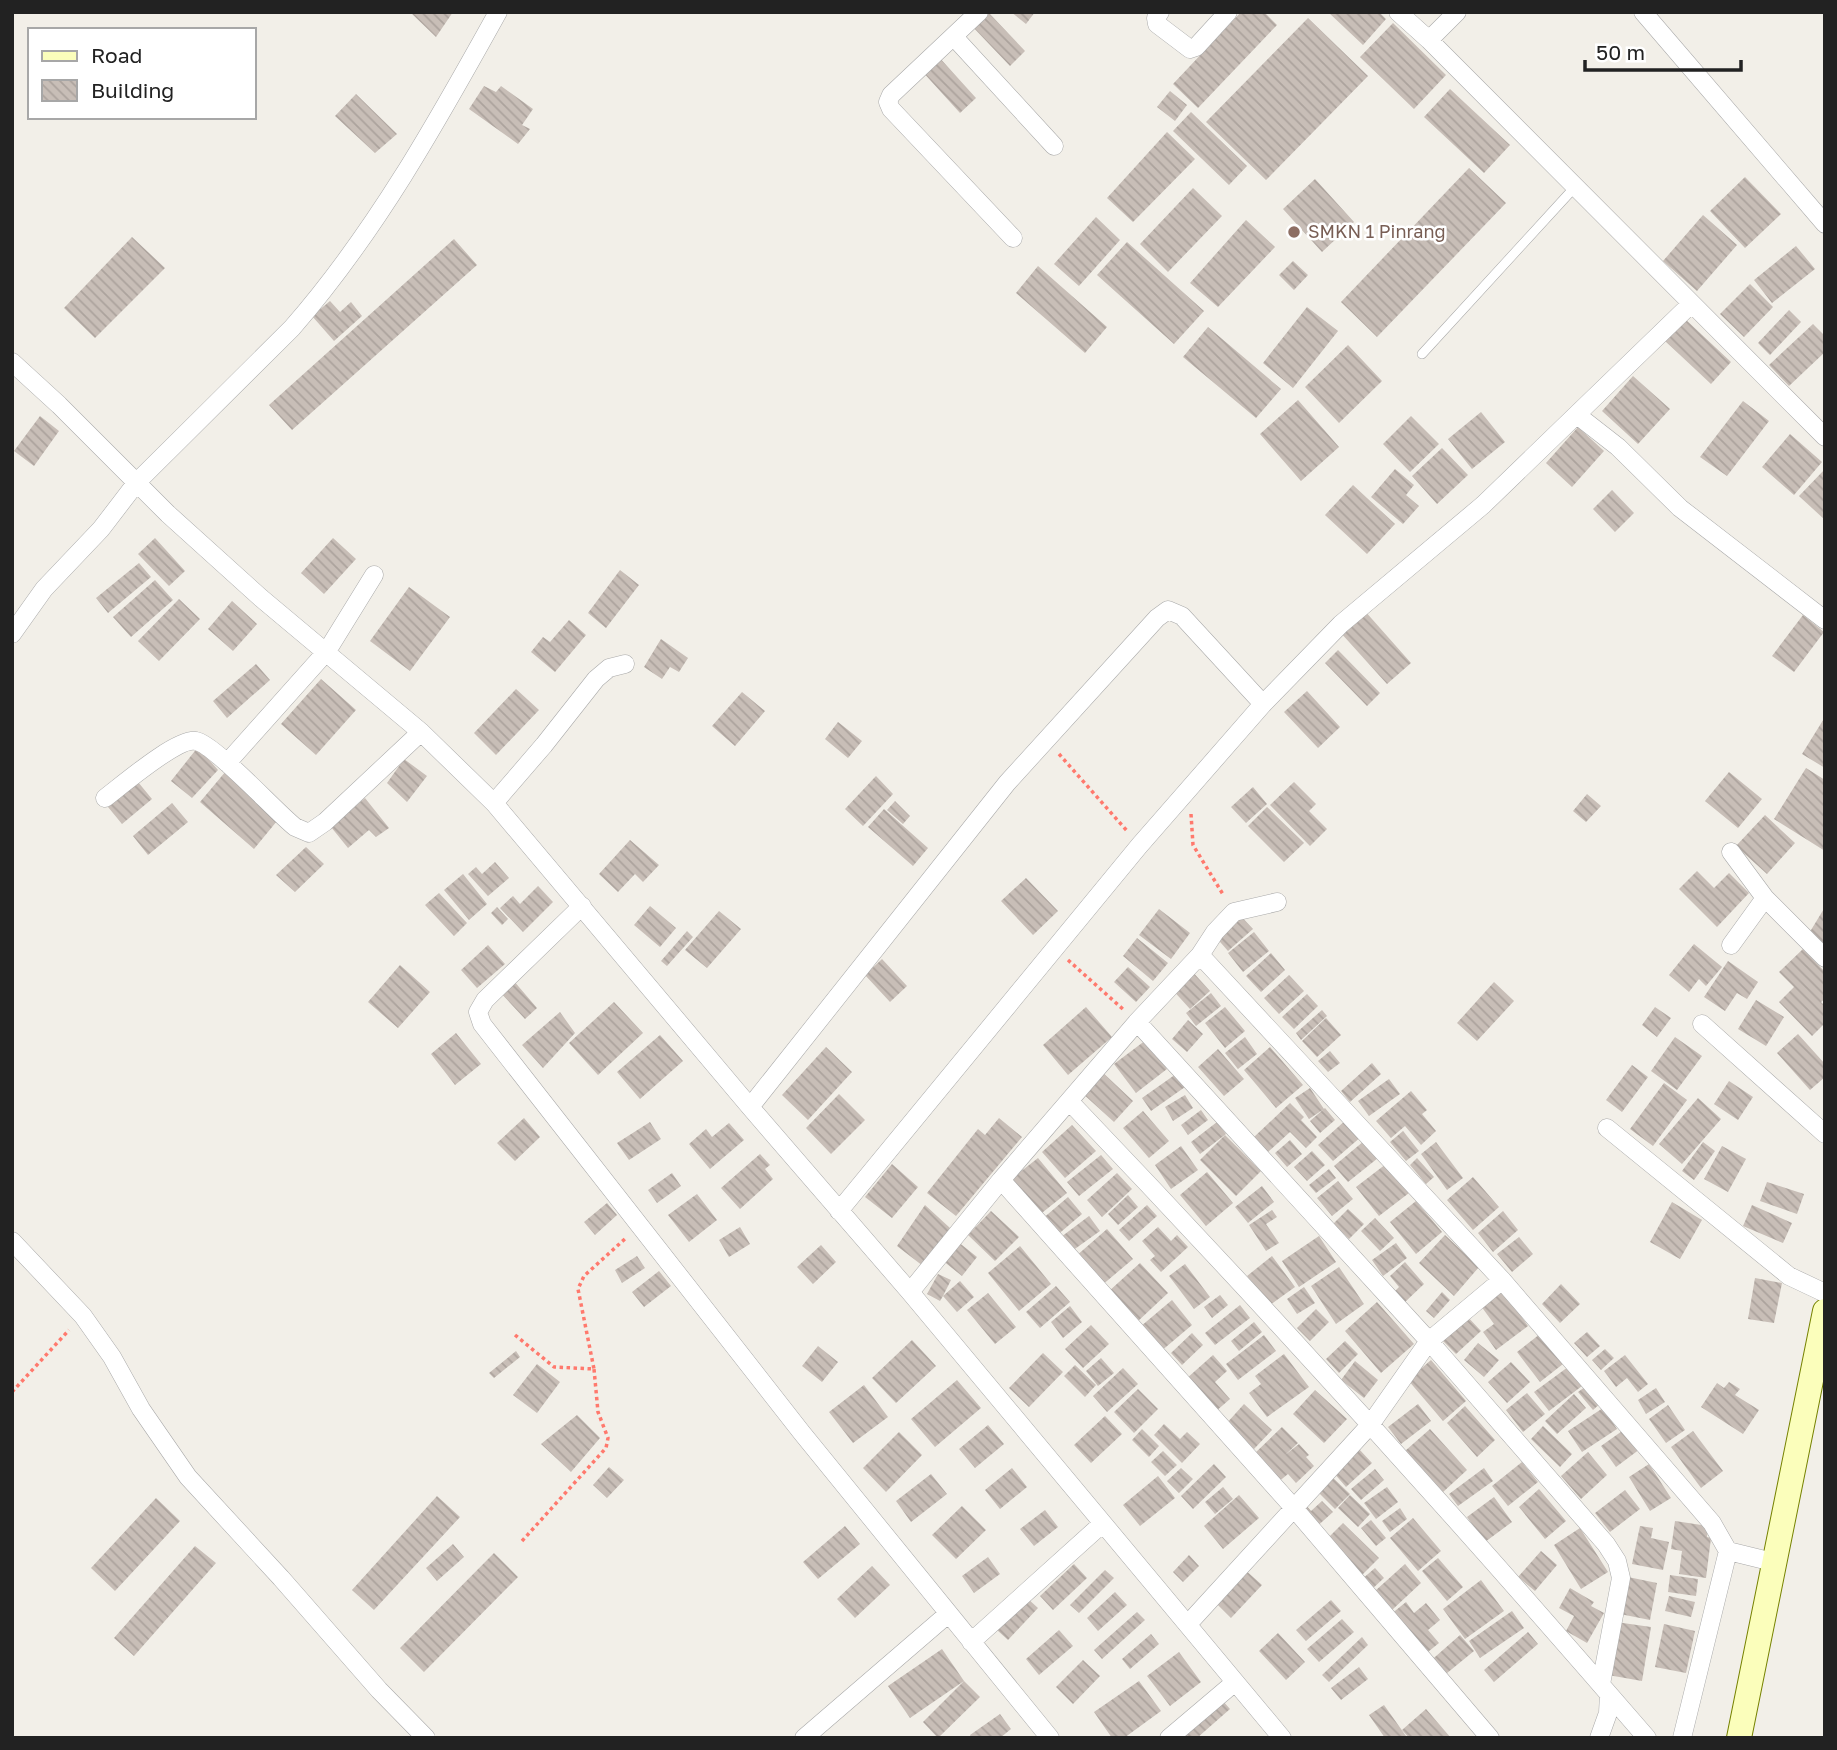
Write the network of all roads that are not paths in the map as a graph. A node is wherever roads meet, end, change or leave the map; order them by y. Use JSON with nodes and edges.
{"nodes":[{"id":1,"x":498,"y":12,"type":"edge"},
{"id":2,"x":979,"y":12,"type":"edge"},
{"id":3,"x":1160,"y":12,"type":"edge"},
{"id":4,"x":1228,"y":12,"type":"edge"},
{"id":5,"x":1398,"y":12,"type":"edge"},
{"id":6,"x":1457,"y":12,"type":"edge"},
{"id":7,"x":1643,"y":12,"type":"edge"},
{"id":8,"x":954,"y":37,"type":"junction"},
{"id":9,"x":1429,"y":40,"type":"junction"},
{"id":10,"x":1054,"y":146,"type":"dead end"},
{"id":11,"x":1574,"y":188,"type":"junction"},
{"id":12,"x":1825,"y":224,"type":"edge"},
{"id":13,"x":1013,"y":238,"type":"dead end"},
{"id":14,"x":1691,"y":304,"type":"junction"},
{"id":15,"x":1422,"y":354,"type":"dead end"},
{"id":16,"x":12,"y":362,"type":"edge"},
{"id":17,"x":1577,"y":415,"type":"junction"},
{"id":18,"x":1825,"y":437,"type":"edge"},
{"id":19,"x":137,"y":482,"type":"junction"},
{"id":20,"x":374,"y":575,"type":"dead end"},
{"id":21,"x":1825,"y":621,"type":"edge"},
{"id":22,"x":12,"y":634,"type":"edge"},
{"id":23,"x":327,"y":651,"type":"junction"},
{"id":24,"x":625,"y":664,"type":"dead end"},
{"id":25,"x":1263,"y":704,"type":"junction"},
{"id":26,"x":421,"y":732,"type":"junction"},
{"id":27,"x":227,"y":763,"type":"junction"},
{"id":28,"x":105,"y":799,"type":"dead end"},
{"id":29,"x":494,"y":803,"type":"junction"},
{"id":30,"x":1731,"y":852,"type":"dead end"},
{"id":31,"x":1765,"y":898,"type":"junction"},
{"id":32,"x":1277,"y":902,"type":"dead end"},
{"id":33,"x":582,"y":906,"type":"junction"},
{"id":34,"x":1731,"y":945,"type":"dead end"},
{"id":35,"x":1200,"y":956,"type":"junction"},
{"id":36,"x":1825,"y":958,"type":"edge"},
{"id":37,"x":1137,"y":1021,"type":"junction"},
{"id":38,"x":1702,"y":1024,"type":"dead end"},
{"id":39,"x":1070,"y":1102,"type":"junction"},
{"id":40,"x":750,"y":1107,"type":"junction"},
{"id":41,"x":1607,"y":1128,"type":"dead end"},
{"id":42,"x":1825,"y":1134,"type":"edge"},
{"id":43,"x":1002,"y":1180,"type":"junction"},
{"id":44,"x":839,"y":1211,"type":"junction"},
{"id":45,"x":12,"y":1241,"type":"edge"},
{"id":46,"x":1502,"y":1280,"type":"junction"},
{"id":47,"x":910,"y":1292,"type":"junction"},
{"id":48,"x":1825,"y":1293,"type":"edge"},
{"id":49,"x":1825,"y":1311,"type":"edge"},
{"id":50,"x":1429,"y":1341,"type":"junction"},
{"id":51,"x":1370,"y":1425,"type":"junction"},
{"id":52,"x":1293,"y":1507,"type":"junction"},
{"id":53,"x":1102,"y":1524,"type":"junction"},
{"id":54,"x":1728,"y":1551,"type":"junction"},
{"id":55,"x":1773,"y":1562,"type":"junction"},
{"id":56,"x":948,"y":1614,"type":"junction"},
{"id":57,"x":1188,"y":1624,"type":"junction"},
{"id":58,"x":971,"y":1642,"type":"junction"},
{"id":59,"x":1234,"y":1683,"type":"junction"},
{"id":60,"x":1605,"y":1689,"type":"junction"},
{"id":61,"x":426,"y":1738,"type":"edge"},
{"id":62,"x":804,"y":1738,"type":"edge"},
{"id":63,"x":1050,"y":1738,"type":"edge"},
{"id":64,"x":1169,"y":1738,"type":"edge"},
{"id":65,"x":1282,"y":1738,"type":"edge"},
{"id":66,"x":1490,"y":1738,"type":"edge"},
{"id":67,"x":1599,"y":1738,"type":"edge"},
{"id":68,"x":1647,"y":1738,"type":"edge"},
{"id":69,"x":1682,"y":1738,"type":"edge"},
{"id":70,"x":1739,"y":1738,"type":"edge"}],
"edges":[{"from":1,"to":19,"type":"street"},
{"from":2,"to":8,"type":"street"},
{"from":3,"to":4,"type":"street"},
{"from":5,"to":9,"type":"street"},
{"from":6,"to":9,"type":"street"},
{"from":7,"to":12,"type":"street"},
{"from":8,"to":10,"type":"street"},
{"from":8,"to":13,"type":"street"},
{"from":9,"to":11,"type":"street"},
{"from":11,"to":14,"type":"street"},
{"from":11,"to":15,"type":"lane"},
{"from":14,"to":17,"type":"street"},
{"from":14,"to":18,"type":"street"},
{"from":16,"to":19,"type":"street"},
{"from":17,"to":21,"type":"street"},
{"from":17,"to":25,"type":"street"},
{"from":19,"to":22,"type":"street"},
{"from":19,"to":23,"type":"street"},
{"from":20,"to":23,"type":"street"},
{"from":23,"to":26,"type":"street"},
{"from":23,"to":27,"type":"street"},
{"from":24,"to":29,"type":"street"},
{"from":25,"to":40,"type":"street"},
{"from":25,"to":44,"type":"street"},
{"from":26,"to":27,"type":"street"},
{"from":26,"to":29,"type":"street"},
{"from":27,"to":28,"type":"street"},
{"from":29,"to":33,"type":"street"},
{"from":30,"to":31,"type":"street"},
{"from":31,"to":34,"type":"street"},
{"from":31,"to":36,"type":"street"},
{"from":32,"to":35,"type":"street"},
{"from":33,"to":40,"type":"street"},
{"from":33,"to":56,"type":"street"},
{"from":35,"to":37,"type":"street"},
{"from":35,"to":46,"type":"street"},
{"from":37,"to":39,"type":"street"},
{"from":37,"to":50,"type":"street"},
{"from":38,"to":42,"type":"street"},
{"from":39,"to":43,"type":"street"},
{"from":39,"to":51,"type":"street"},
{"from":40,"to":44,"type":"street"},
{"from":41,"to":48,"type":"street"},
{"from":43,"to":47,"type":"street"},
{"from":43,"to":52,"type":"street"},
{"from":44,"to":47,"type":"street"},
{"from":45,"to":61,"type":"street"},
{"from":46,"to":50,"type":"street"},
{"from":46,"to":54,"type":"street"},
{"from":47,"to":53,"type":"street"},
{"from":49,"to":55,"type":"street"},
{"from":50,"to":51,"type":"street"},
{"from":50,"to":60,"type":"street"},
{"from":51,"to":52,"type":"street"},
{"from":51,"to":60,"type":"street"},
{"from":52,"to":57,"type":"street"},
{"from":52,"to":66,"type":"street"},
{"from":53,"to":57,"type":"street"},
{"from":53,"to":58,"type":"street"},
{"from":54,"to":55,"type":"street"},
{"from":54,"to":69,"type":"street"},
{"from":55,"to":70,"type":"street"},
{"from":56,"to":58,"type":"street"},
{"from":56,"to":62,"type":"street"},
{"from":57,"to":59,"type":"street"},
{"from":58,"to":63,"type":"street"},
{"from":59,"to":64,"type":"street"},
{"from":59,"to":65,"type":"street"},
{"from":60,"to":67,"type":"street"},
{"from":60,"to":68,"type":"street"}]}
